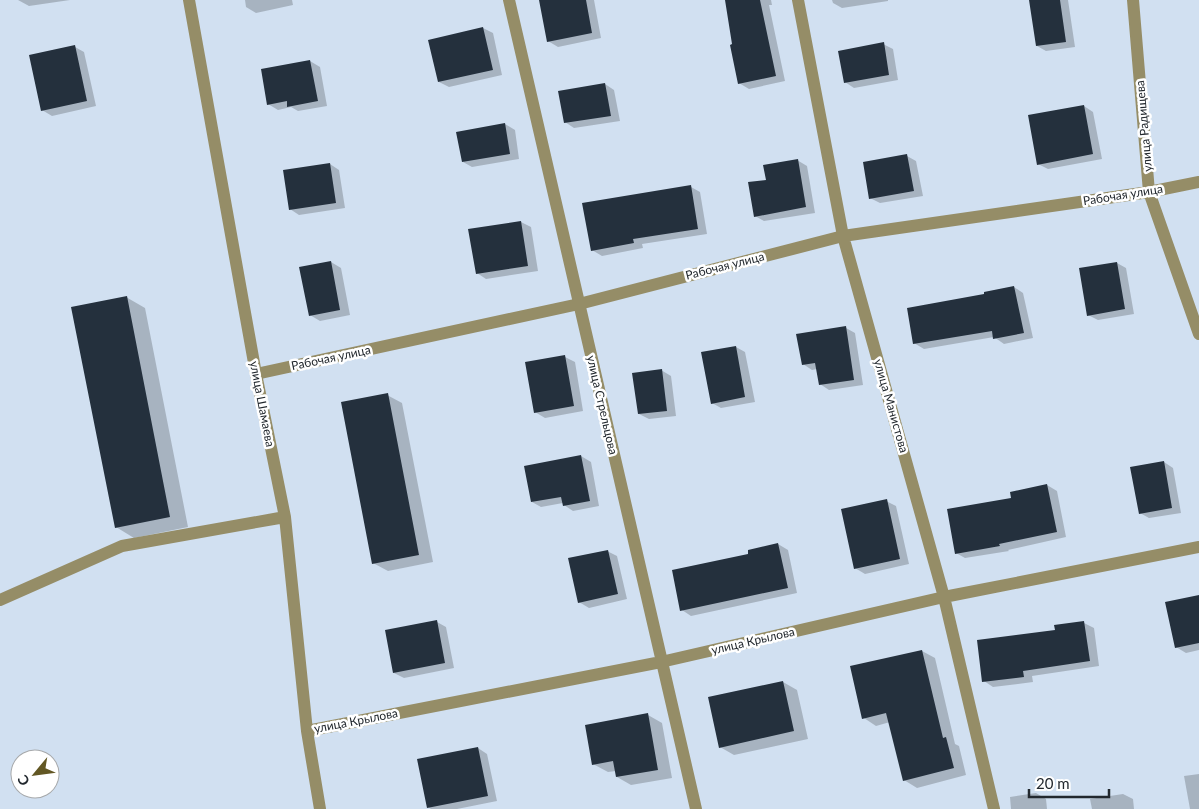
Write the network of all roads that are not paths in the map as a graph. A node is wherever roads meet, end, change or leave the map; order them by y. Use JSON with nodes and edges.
{"nodes":[{"id":1,"x":189,"y":0,"type":"edge"},
{"id":2,"x":509,"y":0,"type":"edge"},
{"id":3,"x":798,"y":0,"type":"edge"},
{"id":4,"x":1133,"y":0,"type":"edge"},
{"id":5,"x":1199,"y":182,"type":"edge"},
{"id":6,"x":1149,"y":192,"type":"junction"},
{"id":7,"x":843,"y":236,"type":"junction"},
{"id":8,"x":579,"y":304,"type":"junction"},
{"id":9,"x":1199,"y":334,"type":"edge"},
{"id":10,"x":256,"y":374,"type":"junction"},
{"id":11,"x":285,"y":517,"type":"junction"},
{"id":12,"x":1199,"y":546,"type":"edge"},
{"id":13,"x":944,"y":597,"type":"junction"},
{"id":14,"x":0,"y":600,"type":"edge"},
{"id":15,"x":662,"y":662,"type":"junction"},
{"id":16,"x":307,"y":731,"type":"junction"},
{"id":17,"x":320,"y":809,"type":"edge"},
{"id":18,"x":696,"y":809,"type":"edge"},
{"id":19,"x":994,"y":809,"type":"edge"}],
"edges":[{"from":1,"to":10,"type":"street","name":"улица Шамаева"},
{"from":2,"to":8,"type":"street","name":"улица Стрельцова"},
{"from":3,"to":7,"type":"street","name":"улица Манистова"},
{"from":4,"to":6,"type":"street","name":"улица Радищева"},
{"from":5,"to":6,"type":"street","name":"Рабочая улица"},
{"from":6,"to":7,"type":"street","name":"Рабочая улица"},
{"from":6,"to":9,"type":"street","name":"улица Радищева"},
{"from":7,"to":8,"type":"street","name":"Рабочая улица"},
{"from":7,"to":13,"type":"street","name":"улица Манистова"},
{"from":8,"to":10,"type":"street","name":"Рабочая улица"},
{"from":8,"to":15,"type":"street","name":"улица Стрельцова"},
{"from":10,"to":11,"type":"street","name":"улица Шамаева"},
{"from":11,"to":14,"type":"street"},
{"from":11,"to":16,"type":"street","name":"улица Шамаева"},
{"from":12,"to":13,"type":"street","name":"улица Крылова"},
{"from":13,"to":15,"type":"street","name":"улица Крылова"},
{"from":13,"to":19,"type":"street","name":"улица Манистова"},
{"from":15,"to":16,"type":"street","name":"улица Крылова"},
{"from":15,"to":18,"type":"street","name":"улица Стрельцова"},
{"from":16,"to":17,"type":"street","name":"улица Шамаева"}]}
